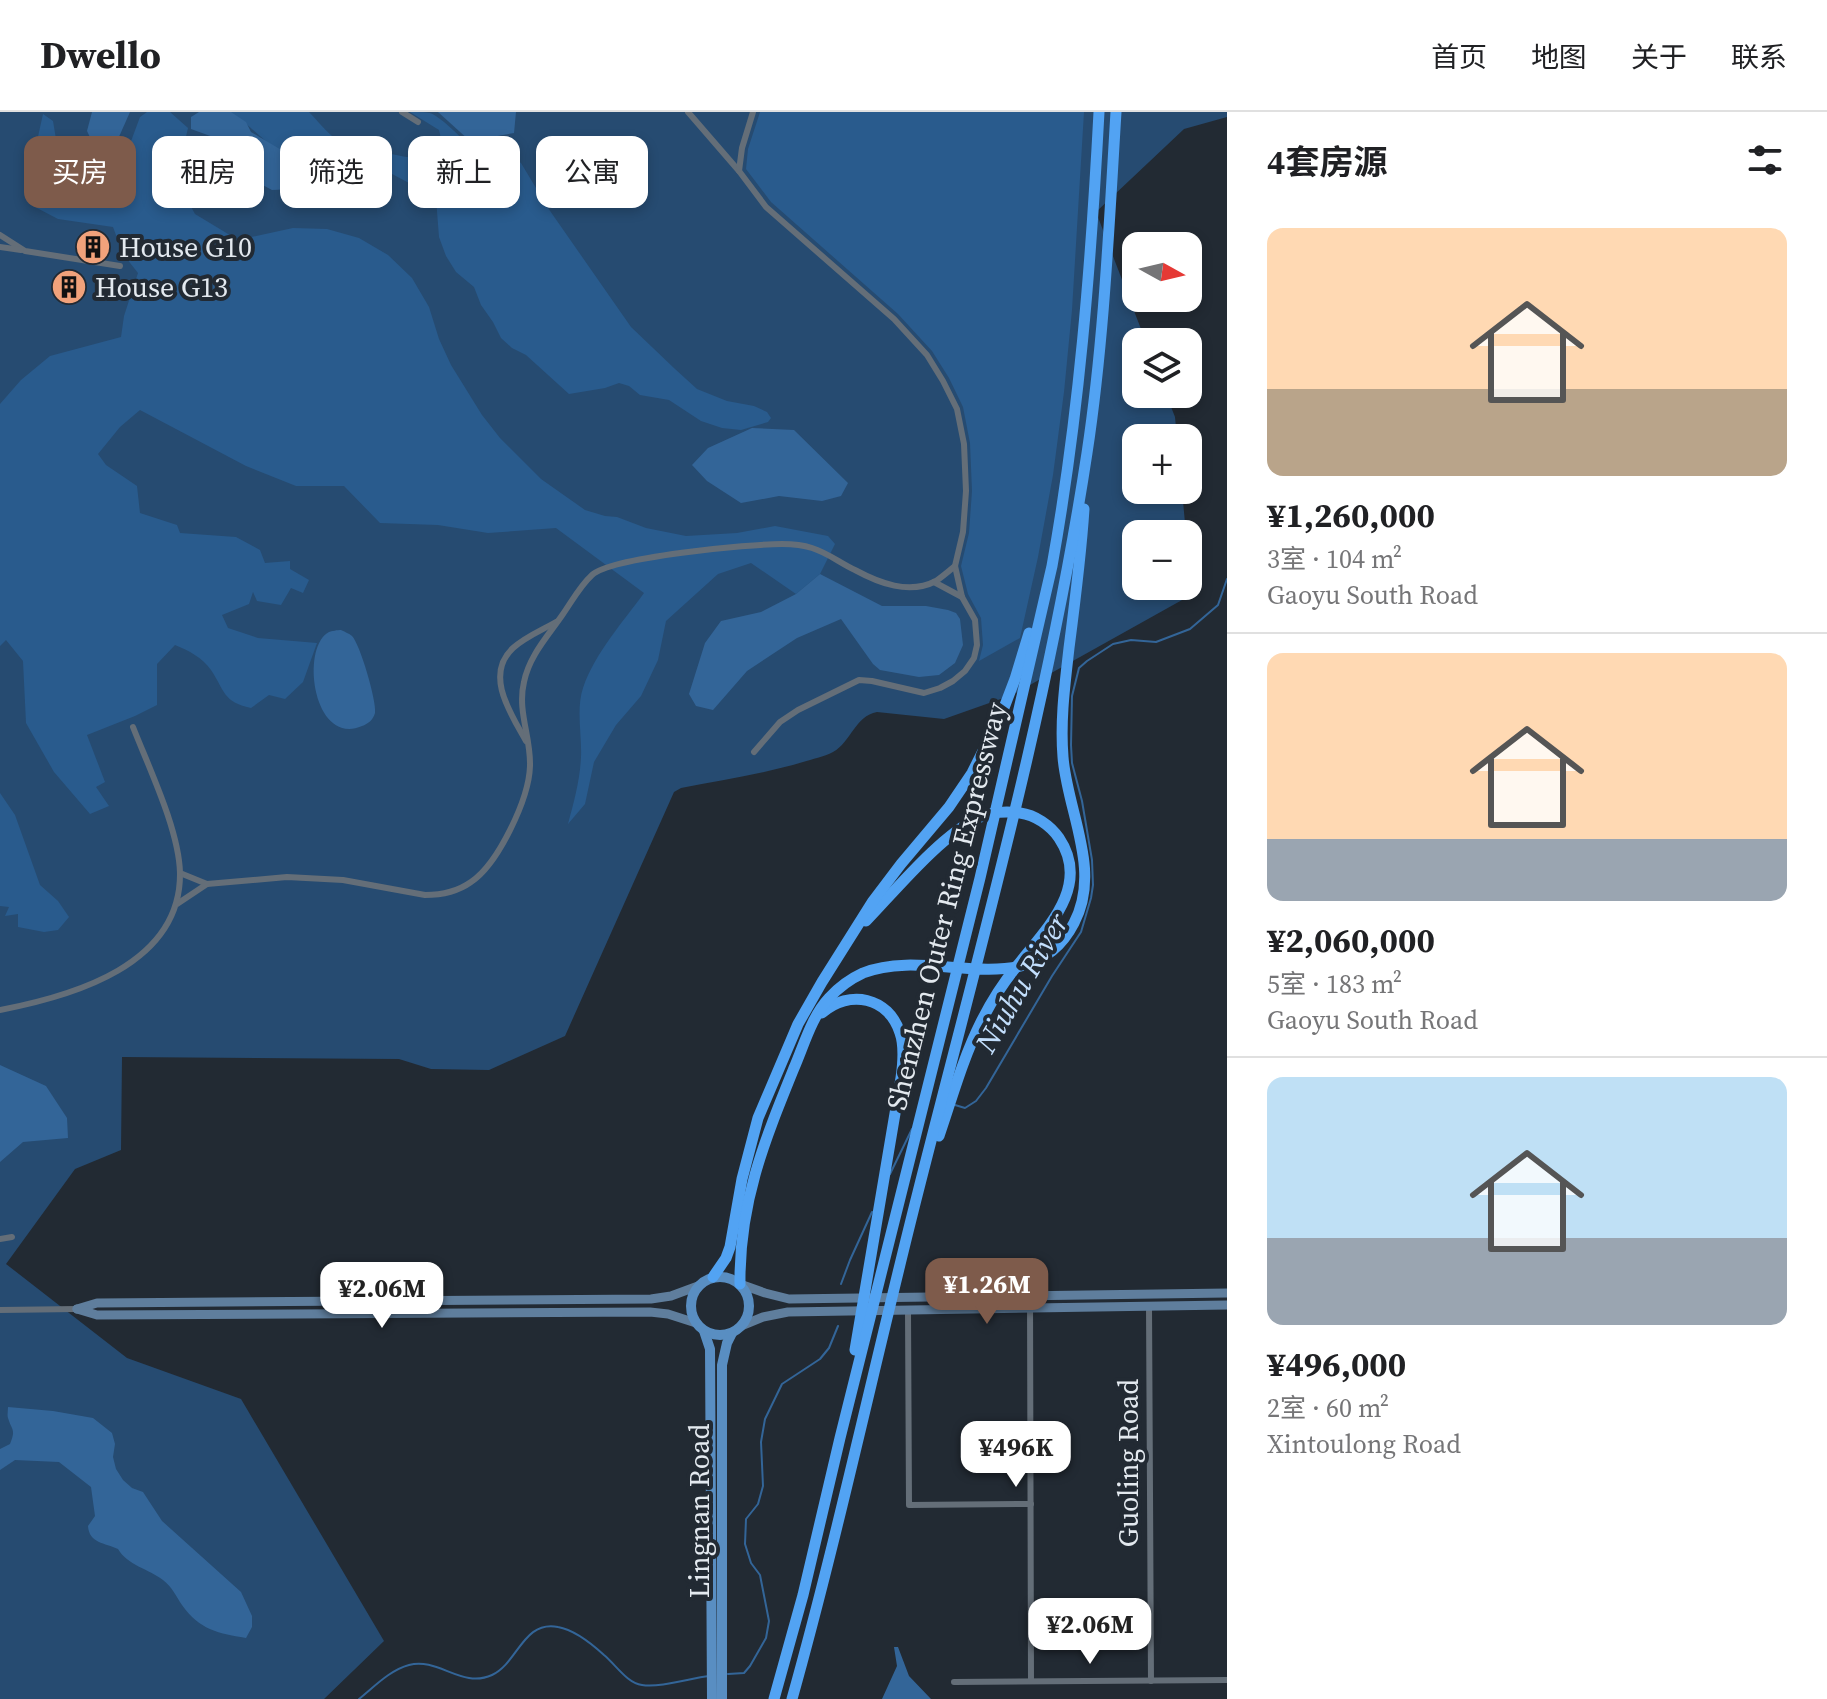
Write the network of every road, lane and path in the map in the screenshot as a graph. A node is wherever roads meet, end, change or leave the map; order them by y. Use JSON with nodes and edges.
{"nodes":[{"id":1,"x":402,"y":112,"type":"edge"},
{"id":2,"x":688,"y":112,"type":"edge"},
{"id":3,"x":753,"y":112,"type":"edge"},
{"id":4,"x":1099,"y":112,"type":"edge"},
{"id":5,"x":1116,"y":112,"type":"edge"},
{"id":6,"x":418,"y":122,"type":"dead end"},
{"id":7,"x":739,"y":171,"type":"junction"},
{"id":8,"x":0,"y":235,"type":"edge"},
{"id":9,"x":0,"y":247,"type":"edge"},
{"id":10,"x":25,"y":251,"type":"junction"},
{"id":11,"x":120,"y":266,"type":"dead end"},
{"id":12,"x":1088,"y":449,"type":"junction"},
{"id":13,"x":955,"y":566,"type":"junction"},
{"id":14,"x":1052,"y":566,"type":"junction"},
{"id":15,"x":934,"y":582,"type":"junction"},
{"id":16,"x":962,"y":597,"type":"junction"},
{"id":17,"x":558,"y":620,"type":"junction"},
{"id":18,"x":133,"y":727,"type":"dead end"},
{"id":19,"x":529,"y":747,"type":"junction"},
{"id":20,"x":754,"y":752,"type":"dead end"},
{"id":21,"x":180,"y":873,"type":"junction"},
{"id":22,"x":207,"y":884,"type":"junction"},
{"id":23,"x":177,"y":904,"type":"junction"},
{"id":24,"x":850,"y":939,"type":"junction"},
{"id":25,"x":0,"y":1010,"type":"edge"},
{"id":26,"x":816,"y":1019,"type":"junction"},
{"id":27,"x":912,"y":1214,"type":"junction"},
{"id":28,"x":12,"y":1237,"type":"dead end"},
{"id":29,"x":0,"y":1239,"type":"edge"},
{"id":30,"x":713,"y":1277,"type":"junction"},
{"id":31,"x":740,"y":1284,"type":"junction"},
{"id":32,"x":698,"y":1286,"type":"junction"},
{"id":33,"x":1227,"y":1293,"type":"edge"},
{"id":34,"x":1149,"y":1294,"type":"junction"},
{"id":35,"x":1030,"y":1296,"type":"junction"},
{"id":36,"x":1227,"y":1305,"type":"edge"},
{"id":37,"x":1149,"y":1307,"type":"junction"},
{"id":38,"x":77,"y":1309,"type":"junction"},
{"id":39,"x":1030,"y":1309,"type":"junction"},
{"id":40,"x":0,"y":1310,"type":"edge"},
{"id":41,"x":908,"y":1311,"type":"junction"},
{"id":42,"x":700,"y":1327,"type":"junction"},
{"id":43,"x":737,"y":1329,"type":"junction"},
{"id":44,"x":840,"y":1438,"type":"junction"},
{"id":45,"x":1031,"y":1504,"type":"junction"},
{"id":46,"x":717,"y":1656,"type":"junction"},
{"id":47,"x":1227,"y":1680,"type":"edge"},
{"id":48,"x":1031,"y":1681,"type":"junction"},
{"id":49,"x":1151,"y":1681,"type":"junction"},
{"id":50,"x":954,"y":1682,"type":"dead end"},
{"id":51,"x":717,"y":1695,"type":"edge"},
{"id":52,"x":774,"y":1699,"type":"edge"},
{"id":53,"x":792,"y":1699,"type":"edge"}],
"edges":[{"from":1,"to":6,"type":"street"},
{"from":2,"to":7,"type":"street"},
{"from":3,"to":7,"type":"street"},
{"from":4,"to":14,"type":"highway","name":"Shenzhen Outer Ring Expressway"},
{"from":5,"to":12,"type":"highway","name":"Shenzhen Outer Ring Expressway"},
{"from":7,"to":13,"type":"street"},
{"from":8,"to":10,"type":"street"},
{"from":9,"to":10,"type":"street"},
{"from":10,"to":11,"type":"street"},
{"from":12,"to":26,"type":"highway"},
{"from":12,"to":27,"type":"highway","name":"Shenzhen Outer Ring Expressway"},
{"from":13,"to":15,"type":"street"},
{"from":13,"to":16,"type":"street"},
{"from":14,"to":24,"type":"highway"},
{"from":14,"to":44,"type":"highway","name":"Shenzhen Outer Ring Expressway"},
{"from":15,"to":16,"type":"street"},
{"from":15,"to":17,"type":"street"},
{"from":16,"to":20,"type":"street"},
{"from":17,"to":19,"type":"street"},
{"from":17,"to":19,"type":"street"},
{"from":18,"to":21,"type":"street"},
{"from":19,"to":22,"type":"street"},
{"from":21,"to":22,"type":"street"},
{"from":21,"to":23,"type":"street"},
{"from":22,"to":23,"type":"street"},
{"from":23,"to":25,"type":"street"},
{"from":24,"to":27,"type":"highway"},
{"from":24,"to":30,"type":"highway"},
{"from":26,"to":31,"type":"highway"},
{"from":26,"to":44,"type":"highway"},
{"from":27,"to":53,"type":"highway","name":"Shenzhen Outer Ring Expressway"},
{"from":28,"to":29,"type":"street"},
{"from":30,"to":31,"type":"main road"},
{"from":30,"to":32,"type":"main road"},
{"from":31,"to":35,"type":"street"},
{"from":31,"to":43,"type":"main road"},
{"from":32,"to":38,"type":"street"},
{"from":32,"to":42,"type":"main road"},
{"from":33,"to":34,"type":"street"},
{"from":34,"to":35,"type":"street"},
{"from":34,"to":37,"type":"street","name":"Guoling Road"},
{"from":35,"to":39,"type":"street"},
{"from":36,"to":37,"type":"street"},
{"from":37,"to":39,"type":"street"},
{"from":37,"to":49,"type":"street","name":"Guoling Road"},
{"from":38,"to":40,"type":"street"},
{"from":38,"to":42,"type":"street"},
{"from":39,"to":41,"type":"street"},
{"from":39,"to":45,"type":"street"},
{"from":41,"to":43,"type":"street"},
{"from":41,"to":45,"type":"street"},
{"from":42,"to":43,"type":"main road"},
{"from":42,"to":46,"type":"main road","name":"Lingnan Road"},
{"from":43,"to":46,"type":"main road","name":"Lingnan Road"},
{"from":44,"to":52,"type":"highway","name":"Shenzhen Outer Ring Expressway"},
{"from":45,"to":48,"type":"street"},
{"from":46,"to":51,"type":"main road","name":"Lingnan Road"},
{"from":47,"to":49,"type":"street"},
{"from":48,"to":49,"type":"street"},
{"from":48,"to":50,"type":"street"}]}
